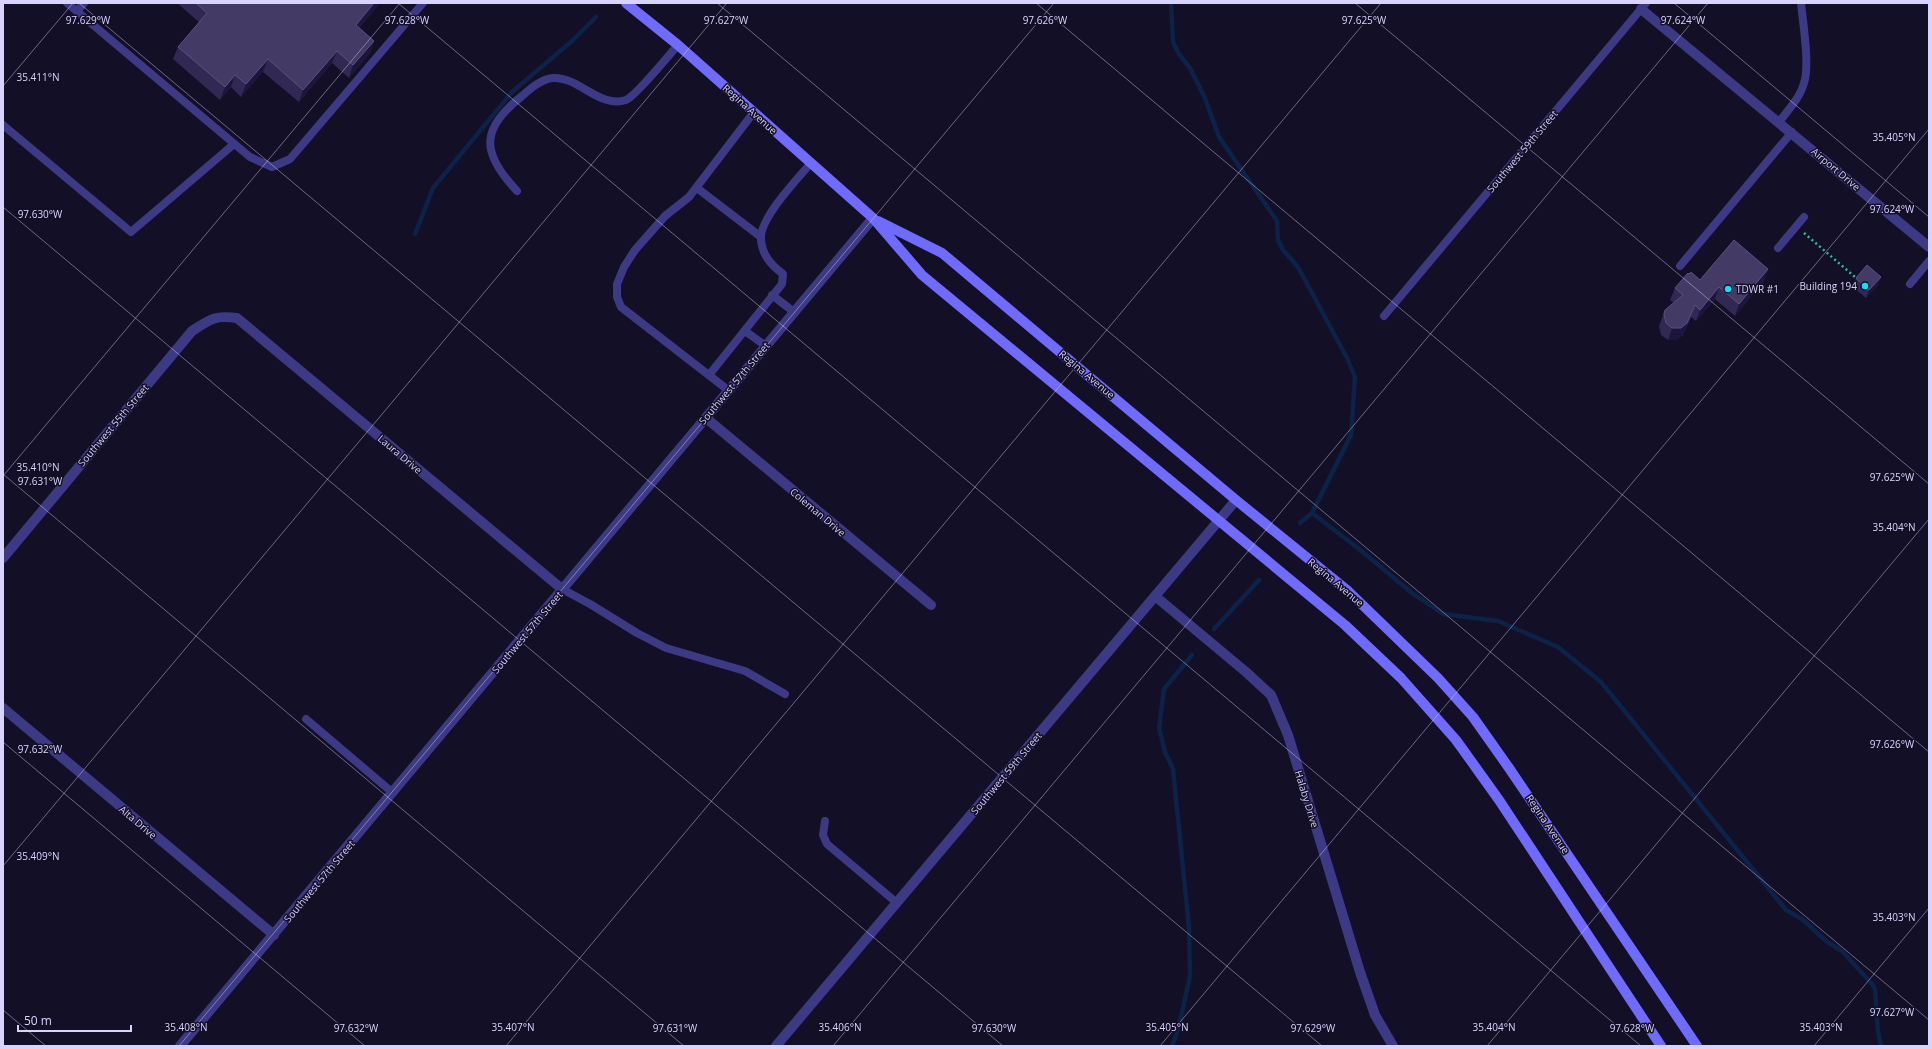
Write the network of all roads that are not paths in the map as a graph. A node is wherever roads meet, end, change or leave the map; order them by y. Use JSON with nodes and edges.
{"nodes":[{"id":1,"x":67,"y":3,"type":"edge"},
{"id":2,"x":84,"y":3,"type":"edge"},
{"id":3,"x":423,"y":3,"type":"edge"},
{"id":4,"x":626,"y":3,"type":"edge"},
{"id":5,"x":1801,"y":3,"type":"edge"},
{"id":6,"x":1644,"y":6,"type":"edge"},
{"id":7,"x":77,"y":11,"type":"junction"},
{"id":8,"x":678,"y":45,"type":"junction"},
{"id":9,"x":754,"y":112,"type":"junction"},
{"id":10,"x":1779,"y":122,"type":"junction"},
{"id":11,"x":3,"y":125,"type":"edge"},
{"id":12,"x":1792,"y":132,"type":"junction"},
{"id":13,"x":234,"y":144,"type":"junction"},
{"id":14,"x":811,"y":163,"type":"junction"},
{"id":15,"x":697,"y":188,"type":"junction"},
{"id":16,"x":517,"y":190,"type":"dead end"},
{"id":17,"x":1804,"y":217,"type":"dead end"},
{"id":18,"x":872,"y":218,"type":"junction"},
{"id":19,"x":760,"y":237,"type":"junction"},
{"id":20,"x":1929,"y":247,"type":"edge"},
{"id":21,"x":1778,"y":248,"type":"dead end"},
{"id":22,"x":1929,"y":261,"type":"edge"},
{"id":23,"x":1680,"y":266,"type":"dead end"},
{"id":24,"x":1910,"y":284,"type":"dead end"},
{"id":25,"x":772,"y":296,"type":"junction"},
{"id":26,"x":794,"y":312,"type":"junction"},
{"id":27,"x":1384,"y":316,"type":"dead end"},
{"id":28,"x":237,"y":318,"type":"joint"},
{"id":29,"x":745,"y":331,"type":"junction"},
{"id":30,"x":766,"y":346,"type":"junction"},
{"id":31,"x":709,"y":375,"type":"junction"},
{"id":32,"x":728,"y":390,"type":"junction"},
{"id":33,"x":706,"y":418,"type":"junction"},
{"id":34,"x":1236,"y":500,"type":"junction"},
{"id":35,"x":1219,"y":520,"type":"junction"},
{"id":36,"x":3,"y":558,"type":"edge"},
{"id":37,"x":562,"y":589,"type":"junction"},
{"id":38,"x":1155,"y":596,"type":"junction"},
{"id":39,"x":930,"y":605,"type":"dead end"},
{"id":40,"x":785,"y":694,"type":"dead end"},
{"id":41,"x":3,"y":708,"type":"edge"},
{"id":42,"x":306,"y":719,"type":"dead end"},
{"id":43,"x":393,"y":793,"type":"junction"},
{"id":44,"x":825,"y":821,"type":"dead end"},
{"id":45,"x":897,"y":903,"type":"junction"},
{"id":46,"x":274,"y":935,"type":"junction"},
{"id":47,"x":180,"y":1046,"type":"edge"},
{"id":48,"x":776,"y":1046,"type":"edge"},
{"id":49,"x":1393,"y":1046,"type":"edge"},
{"id":50,"x":1662,"y":1046,"type":"edge"},
{"id":51,"x":1697,"y":1046,"type":"edge"}],
"edges":[{"from":1,"to":7,"type":"lane"},
{"from":2,"to":7,"type":"lane"},
{"from":3,"to":13,"type":"lane"},
{"from":4,"to":8,"type":"main road","name":"Regina Avenue"},
{"from":5,"to":10,"type":"lane"},
{"from":6,"to":10,"type":"street","name":"Airport Drive"},
{"from":6,"to":27,"type":"lane","name":"Southwest 59th Street"},
{"from":7,"to":13,"type":"lane"},
{"from":8,"to":9,"type":"main road","name":"Regina Avenue"},
{"from":8,"to":16,"type":"lane"},
{"from":9,"to":14,"type":"main road","name":"Regina Avenue"},
{"from":9,"to":15,"type":"lane"},
{"from":10,"to":12,"type":"street","name":"Airport Drive"},
{"from":11,"to":13,"type":"lane"},
{"from":12,"to":20,"type":"street","name":"Airport Drive"},
{"from":12,"to":23,"type":"lane"},
{"from":14,"to":18,"type":"main road","name":"Regina Avenue"},
{"from":14,"to":19,"type":"lane"},
{"from":15,"to":19,"type":"lane"},
{"from":15,"to":31,"type":"lane"},
{"from":17,"to":21,"type":"lane"},
{"from":18,"to":26,"type":"street","name":"Southwest 57th Street"},
{"from":18,"to":34,"type":"main road","name":"Regina Avenue"},
{"from":18,"to":35,"type":"main road","name":"Regina Avenue"},
{"from":19,"to":25,"type":"lane"},
{"from":22,"to":24,"type":"lane"},
{"from":25,"to":26,"type":"lane"},
{"from":25,"to":29,"type":"lane"},
{"from":26,"to":30,"type":"street","name":"Southwest 57th Street"},
{"from":28,"to":36,"type":"street","name":"Southwest 55th Street"},
{"from":28,"to":37,"type":"street","name":"Laura Drive"},
{"from":29,"to":30,"type":"lane"},
{"from":29,"to":31,"type":"lane"},
{"from":30,"to":32,"type":"street","name":"Southwest 57th Street"},
{"from":31,"to":32,"type":"lane"},
{"from":32,"to":33,"type":"street","name":"Southwest 57th Street"},
{"from":33,"to":37,"type":"street","name":"Southwest 57th Street"},
{"from":33,"to":39,"type":"street","name":"Coleman Drive"},
{"from":34,"to":35,"type":"street","name":"Southwest 59th Street"},
{"from":34,"to":51,"type":"main road","name":"Regina Avenue"},
{"from":35,"to":38,"type":"street","name":"Southwest 59th Street"},
{"from":35,"to":50,"type":"main road","name":"Regina Avenue"},
{"from":37,"to":40,"type":"lane"},
{"from":37,"to":43,"type":"street","name":"Southwest 57th Street"},
{"from":38,"to":45,"type":"street","name":"Southwest 59th Street"},
{"from":38,"to":49,"type":"street","name":"Halaby Drive"},
{"from":41,"to":46,"type":"street","name":"Alta Drive"},
{"from":42,"to":43,"type":"lane"},
{"from":43,"to":46,"type":"street","name":"Southwest 57th Street"},
{"from":44,"to":45,"type":"lane"},
{"from":45,"to":48,"type":"street","name":"Southwest 59th Street"},
{"from":46,"to":47,"type":"street","name":"Southwest 57th Street"}]}
